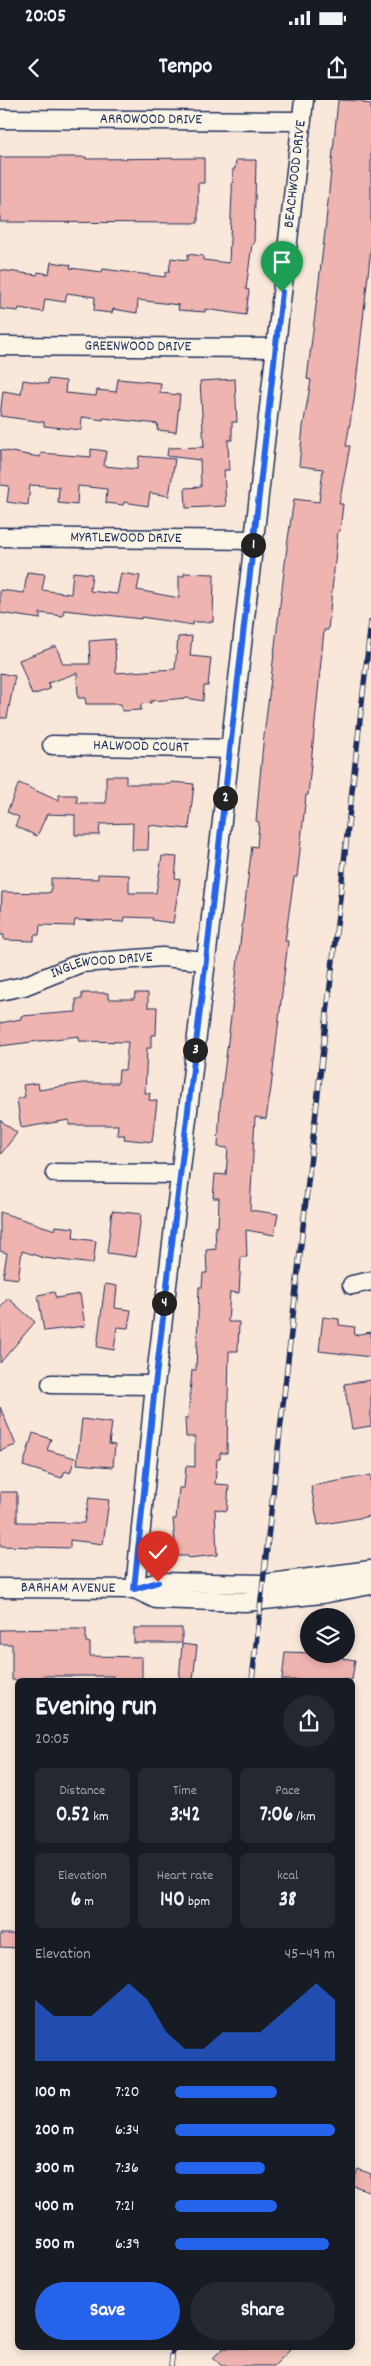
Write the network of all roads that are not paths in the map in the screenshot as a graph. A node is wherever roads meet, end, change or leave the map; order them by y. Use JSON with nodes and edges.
{"nodes":[{"id":1,"x":304,"y":100,"type":"edge"},
{"id":2,"x":0,"y":119,"type":"edge"},
{"id":3,"x":302,"y":122,"type":"junction"},
{"id":4,"x":0,"y":346,"type":"edge"},
{"id":5,"x":276,"y":348,"type":"junction"},
{"id":6,"x":0,"y":537,"type":"edge"},
{"id":7,"x":254,"y":540,"type":"junction"},
{"id":8,"x":52,"y":745,"type":"dead end"},
{"id":9,"x":230,"y":749,"type":"junction"},
{"id":10,"x":206,"y":960,"type":"junction"},
{"id":11,"x":0,"y":991,"type":"edge"},
{"id":12,"x":55,"y":1174,"type":"dead end"},
{"id":13,"x":179,"y":1174,"type":"junction"},
{"id":14,"x":371,"y":1281,"type":"edge"},
{"id":15,"x":352,"y":1284,"type":"dead end"},
{"id":16,"x":51,"y":1384,"type":"dead end"},
{"id":17,"x":155,"y":1385,"type":"junction"},
{"id":18,"x":371,"y":1570,"type":"edge"},
{"id":19,"x":371,"y":1586,"type":"edge"},
{"id":20,"x":0,"y":1588,"type":"edge"},
{"id":21,"x":134,"y":1589,"type":"junction"},
{"id":22,"x":221,"y":1593,"type":"junction"}],
"edges":[{"from":1,"to":3,"type":"street","name":"BEACHWOOD DRIVE"},
{"from":2,"to":3,"type":"street","name":"ARROWOOD DRIVE"},
{"from":3,"to":5,"type":"street","name":"BEACHWOOD DRIVE"},
{"from":4,"to":5,"type":"street","name":"GREENWOOD DRIVE"},
{"from":5,"to":7,"type":"street","name":"BEACHWOOD DRIVE"},
{"from":6,"to":7,"type":"street","name":"MYRTLEWOOD DRIVE"},
{"from":7,"to":9,"type":"street","name":"BEACHWOOD DRIVE"},
{"from":8,"to":9,"type":"street","name":"HALWOOD COURT"},
{"from":9,"to":10,"type":"street","name":"BEACHWOOD DRIVE"},
{"from":10,"to":11,"type":"street","name":"INGLEWOOD DRIVE"},
{"from":10,"to":13,"type":"street","name":"BEACHWOOD DRIVE"},
{"from":12,"to":13,"type":"street"},
{"from":13,"to":17,"type":"street","name":"BEACHWOOD DRIVE"},
{"from":14,"to":15,"type":"street"},
{"from":16,"to":17,"type":"street"},
{"from":17,"to":21,"type":"street","name":"BEACHWOOD DRIVE"},
{"from":18,"to":22,"type":"street"},
{"from":19,"to":22,"type":"street"},
{"from":20,"to":21,"type":"street","name":"BARHAM AVENUE"},
{"from":21,"to":22,"type":"street","name":"BARHAM AVENUE"}]}
